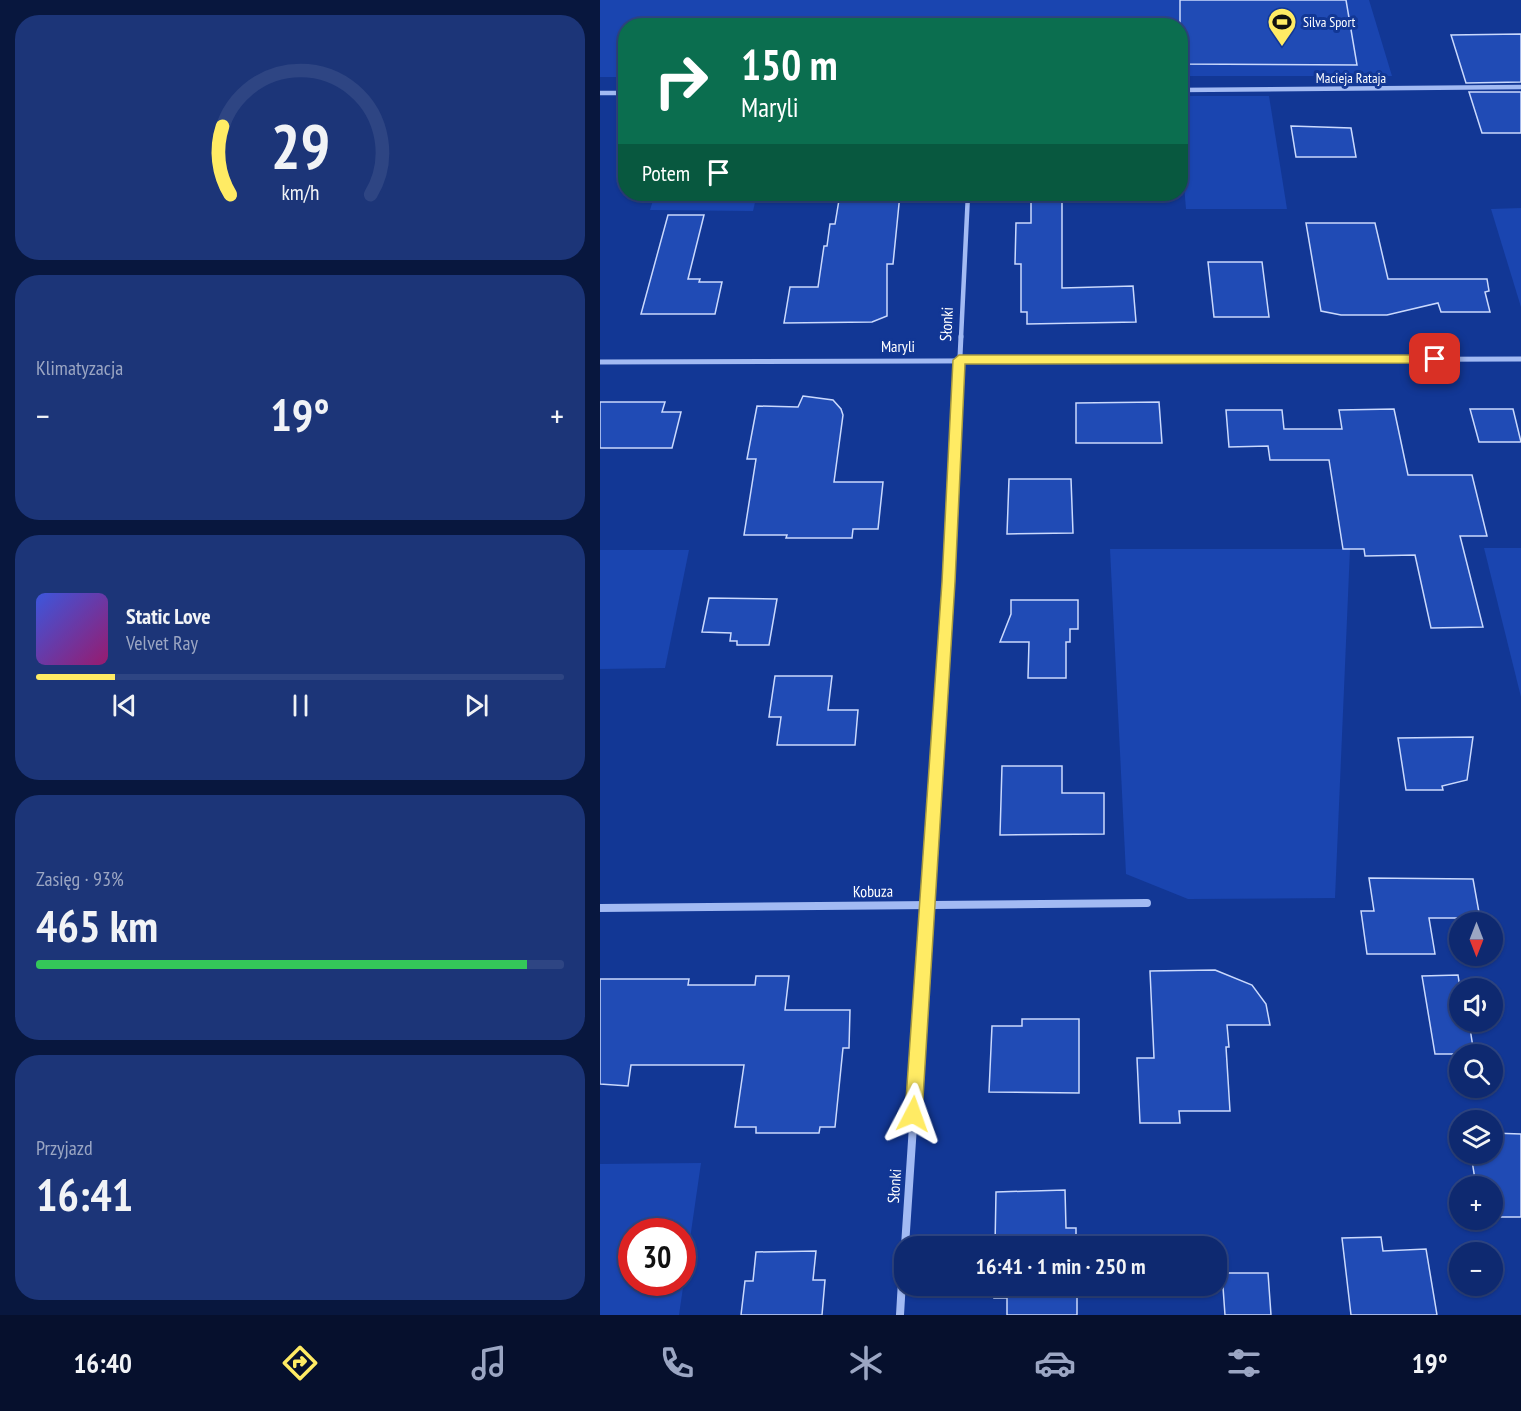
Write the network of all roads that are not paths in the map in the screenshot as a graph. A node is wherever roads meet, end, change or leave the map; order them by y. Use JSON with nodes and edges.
{"nodes":[{"id":1,"x":1521,"y":87,"type":"edge"},
{"id":2,"x":1188,"y":90,"type":"edge"},
{"id":3,"x":600,"y":93,"type":"edge"},
{"id":4,"x":618,"y":93,"type":"edge"},
{"id":5,"x":968,"y":201,"type":"edge"},
{"id":6,"x":1521,"y":359,"type":"edge"},
{"id":7,"x":959,"y":360,"type":"junction"},
{"id":8,"x":600,"y":362,"type":"edge"},
{"id":9,"x":1147,"y":903,"type":"dead end"},
{"id":10,"x":927,"y":904,"type":"junction"},
{"id":11,"x":600,"y":908,"type":"edge"},
{"id":12,"x":905,"y":1236,"type":"edge"},
{"id":13,"x":901,"y":1296,"type":"edge"},
{"id":14,"x":900,"y":1315,"type":"edge"}],
"edges":[{"from":1,"to":2,"type":"street","name":"Macieja Rataja"},
{"from":3,"to":4,"type":"street"},
{"from":5,"to":7,"type":"street","name":"Słonki"},
{"from":6,"to":7,"type":"street","name":"Maryli"},
{"from":7,"to":8,"type":"street","name":"Maryli"},
{"from":7,"to":10,"type":"street","name":"Słonki"},
{"from":9,"to":10,"type":"street","name":"Kobuza"},
{"from":10,"to":11,"type":"street","name":"Kobuza"},
{"from":10,"to":12,"type":"street","name":"Słonki"},
{"from":13,"to":14,"type":"street","name":"Słonki"}]}
